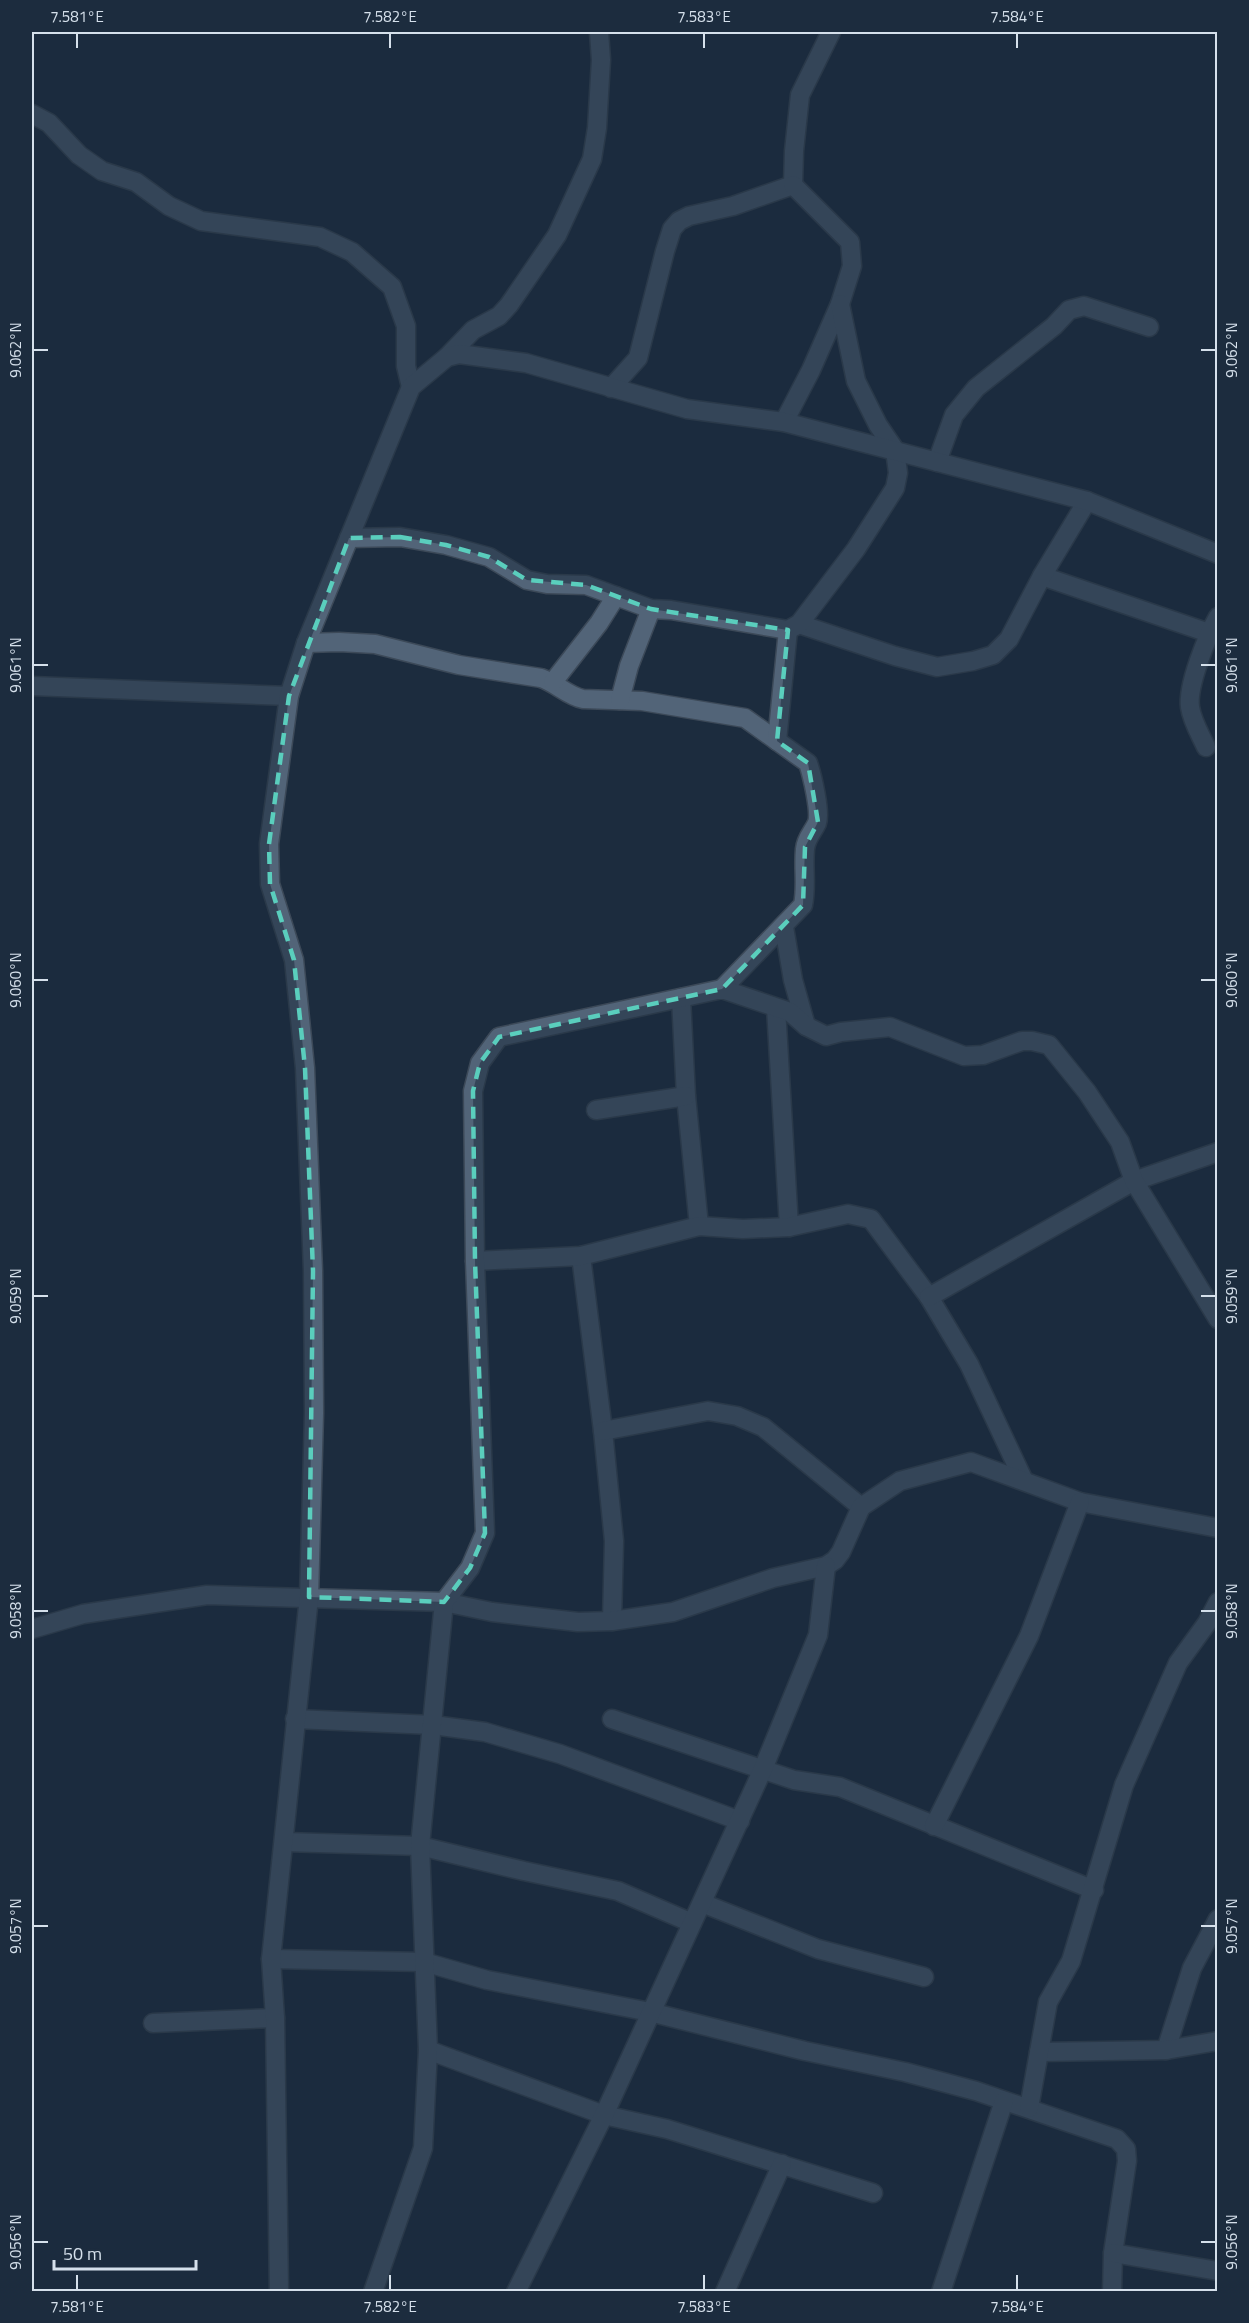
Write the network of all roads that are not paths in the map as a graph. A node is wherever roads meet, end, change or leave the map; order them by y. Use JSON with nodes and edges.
{"nodes":[{"id":1,"x":599,"y":32,"type":"edge"},
{"id":2,"x":831,"y":32,"type":"edge"},
{"id":3,"x":32,"y":114,"type":"edge"},
{"id":4,"x":793,"y":185,"type":"junction"},
{"id":5,"x":840,"y":304,"type":"junction"},
{"id":6,"x":1149,"y":327,"type":"dead end"},
{"id":7,"x":447,"y":357,"type":"junction"},
{"id":8,"x":411,"y":387,"type":"junction"},
{"id":9,"x":611,"y":388,"type":"junction"},
{"id":10,"x":784,"y":422,"type":"junction"},
{"id":11,"x":895,"y":450,"type":"junction"},
{"id":12,"x":937,"y":462,"type":"junction"},
{"id":13,"x":1087,"y":501,"type":"junction"},
{"id":14,"x":349,"y":538,"type":"junction"},
{"id":15,"x":1218,"y":554,"type":"edge"},
{"id":16,"x":1042,"y":576,"type":"junction"},
{"id":17,"x":616,"y":596,"type":"junction"},
{"id":18,"x":651,"y":609,"type":"junction"},
{"id":19,"x":1213,"y":625,"type":"edge"},
{"id":20,"x":793,"y":627,"type":"junction"},
{"id":21,"x":306,"y":643,"type":"junction"},
{"id":22,"x":553,"y":682,"type":"junction"},
{"id":23,"x":32,"y":686,"type":"edge"},
{"id":24,"x":289,"y":696,"type":"junction"},
{"id":25,"x":620,"y":700,"type":"junction"},
{"id":26,"x":777,"y":741,"type":"junction"},
{"id":27,"x":1206,"y":747,"type":"dead end"},
{"id":28,"x":784,"y":927,"type":"junction"},
{"id":29,"x":722,"y":989,"type":"junction"},
{"id":30,"x":681,"y":998,"type":"junction"},
{"id":31,"x":776,"y":1008,"type":"junction"},
{"id":32,"x":806,"y":1026,"type":"junction"},
{"id":33,"x":686,"y":1096,"type":"junction"},
{"id":34,"x":596,"y":1110,"type":"dead end"},
{"id":35,"x":1218,"y":1152,"type":"edge"},
{"id":36,"x":1134,"y":1181,"type":"junction"},
{"id":37,"x":699,"y":1226,"type":"junction"},
{"id":38,"x":789,"y":1227,"type":"junction"},
{"id":39,"x":581,"y":1256,"type":"junction"},
{"id":40,"x":475,"y":1261,"type":"junction"},
{"id":41,"x":930,"y":1297,"type":"junction"},
{"id":42,"x":1218,"y":1319,"type":"edge"},
{"id":43,"x":603,"y":1431,"type":"junction"},
{"id":44,"x":1024,"y":1481,"type":"junction"},
{"id":45,"x":1080,"y":1502,"type":"junction"},
{"id":46,"x":861,"y":1507,"type":"junction"},
{"id":47,"x":1218,"y":1528,"type":"edge"},
{"id":48,"x":826,"y":1566,"type":"junction"},
{"id":49,"x":309,"y":1597,"type":"junction"},
{"id":50,"x":444,"y":1602,"type":"junction"},
{"id":51,"x":1218,"y":1602,"type":"edge"},
{"id":52,"x":612,"y":1621,"type":"junction"},
{"id":53,"x":1213,"y":1625,"type":"edge"},
{"id":54,"x":32,"y":1629,"type":"edge"},
{"id":55,"x":295,"y":1719,"type":"junction"},
{"id":56,"x":612,"y":1719,"type":"dead end"},
{"id":57,"x":433,"y":1725,"type":"junction"},
{"id":58,"x":763,"y":1769,"type":"junction"},
{"id":59,"x":741,"y":1821,"type":"junction"},
{"id":60,"x":934,"y":1826,"type":"junction"},
{"id":61,"x":284,"y":1842,"type":"junction"},
{"id":62,"x":420,"y":1846,"type":"junction"},
{"id":63,"x":1094,"y":1890,"type":"junction"},
{"id":64,"x":702,"y":1903,"type":"junction"},
{"id":65,"x":1218,"y":1919,"type":"edge"},
{"id":66,"x":692,"y":1923,"type":"junction"},
{"id":67,"x":271,"y":1959,"type":"junction"},
{"id":68,"x":424,"y":1962,"type":"junction"},
{"id":69,"x":924,"y":1977,"type":"dead end"},
{"id":70,"x":650,"y":2012,"type":"junction"},
{"id":71,"x":275,"y":2018,"type":"junction"},
{"id":72,"x":153,"y":2023,"type":"dead end"},
{"id":73,"x":1218,"y":2041,"type":"edge"},
{"id":74,"x":428,"y":2050,"type":"junction"},
{"id":75,"x":1166,"y":2050,"type":"junction"},
{"id":76,"x":1039,"y":2052,"type":"junction"},
{"id":77,"x":1004,"y":2101,"type":"junction"},
{"id":78,"x":1029,"y":2108,"type":"junction"},
{"id":79,"x":604,"y":2115,"type":"junction"},
{"id":80,"x":782,"y":2164,"type":"junction"},
{"id":81,"x":873,"y":2193,"type":"dead end"},
{"id":82,"x":1113,"y":2253,"type":"junction"},
{"id":83,"x":1218,"y":2271,"type":"edge"},
{"id":84,"x":279,"y":2292,"type":"edge"},
{"id":85,"x":374,"y":2292,"type":"edge"},
{"id":86,"x":516,"y":2292,"type":"edge"},
{"id":87,"x":724,"y":2292,"type":"edge"},
{"id":88,"x":941,"y":2292,"type":"edge"},
{"id":89,"x":1112,"y":2292,"type":"edge"}],
"edges":[{"from":1,"to":7,"type":"street"},
{"from":2,"to":4,"type":"street"},
{"from":3,"to":8,"type":"street"},
{"from":4,"to":5,"type":"street"},
{"from":4,"to":9,"type":"street"},
{"from":5,"to":10,"type":"street"},
{"from":5,"to":11,"type":"street"},
{"from":6,"to":12,"type":"street"},
{"from":7,"to":8,"type":"street"},
{"from":7,"to":9,"type":"street"},
{"from":8,"to":14,"type":"street"},
{"from":9,"to":10,"type":"street"},
{"from":10,"to":11,"type":"street"},
{"from":11,"to":12,"type":"street"},
{"from":11,"to":20,"type":"street"},
{"from":12,"to":13,"type":"street"},
{"from":13,"to":15,"type":"street"},
{"from":13,"to":16,"type":"street"},
{"from":14,"to":17,"type":"street"},
{"from":14,"to":21,"type":"street"},
{"from":16,"to":19,"type":"street"},
{"from":16,"to":20,"type":"street"},
{"from":17,"to":18,"type":"street"},
{"from":17,"to":22,"type":"street"},
{"from":18,"to":20,"type":"street"},
{"from":18,"to":25,"type":"street"},
{"from":19,"to":27,"type":"street"},
{"from":20,"to":26,"type":"street"},
{"from":21,"to":22,"type":"street"},
{"from":21,"to":24,"type":"street"},
{"from":22,"to":25,"type":"street"},
{"from":23,"to":24,"type":"street"},
{"from":24,"to":49,"type":"street"},
{"from":25,"to":26,"type":"street"},
{"from":26,"to":28,"type":"street"},
{"from":28,"to":29,"type":"street"},
{"from":28,"to":32,"type":"street"},
{"from":29,"to":30,"type":"street"},
{"from":29,"to":31,"type":"street"},
{"from":30,"to":33,"type":"street"},
{"from":30,"to":40,"type":"street"},
{"from":31,"to":32,"type":"street"},
{"from":31,"to":38,"type":"street"},
{"from":32,"to":36,"type":"street"},
{"from":33,"to":34,"type":"street"},
{"from":33,"to":37,"type":"street"},
{"from":35,"to":36,"type":"street"},
{"from":36,"to":41,"type":"street"},
{"from":36,"to":42,"type":"street"},
{"from":37,"to":38,"type":"street"},
{"from":37,"to":39,"type":"street"},
{"from":38,"to":41,"type":"street"},
{"from":39,"to":40,"type":"street"},
{"from":39,"to":43,"type":"street"},
{"from":40,"to":50,"type":"street"},
{"from":41,"to":44,"type":"street"},
{"from":43,"to":46,"type":"street"},
{"from":43,"to":52,"type":"street"},
{"from":44,"to":45,"type":"street"},
{"from":44,"to":46,"type":"street"},
{"from":45,"to":47,"type":"street"},
{"from":45,"to":60,"type":"street"},
{"from":46,"to":48,"type":"street"},
{"from":48,"to":52,"type":"street"},
{"from":48,"to":58,"type":"street"},
{"from":49,"to":50,"type":"street"},
{"from":49,"to":54,"type":"street"},
{"from":49,"to":55,"type":"street"},
{"from":50,"to":52,"type":"street"},
{"from":50,"to":57,"type":"street"},
{"from":51,"to":53,"type":"street"},
{"from":53,"to":63,"type":"street"},
{"from":55,"to":57,"type":"street"},
{"from":55,"to":61,"type":"street"},
{"from":56,"to":58,"type":"street"},
{"from":57,"to":59,"type":"street"},
{"from":57,"to":62,"type":"street"},
{"from":58,"to":59,"type":"street"},
{"from":58,"to":60,"type":"street"},
{"from":59,"to":64,"type":"street"},
{"from":60,"to":63,"type":"street"},
{"from":61,"to":62,"type":"street"},
{"from":61,"to":67,"type":"street"},
{"from":62,"to":66,"type":"street"},
{"from":62,"to":68,"type":"street"},
{"from":63,"to":76,"type":"street"},
{"from":64,"to":66,"type":"street"},
{"from":64,"to":69,"type":"street"},
{"from":65,"to":75,"type":"street"},
{"from":66,"to":70,"type":"street"},
{"from":67,"to":68,"type":"street"},
{"from":67,"to":71,"type":"street"},
{"from":68,"to":70,"type":"street"},
{"from":68,"to":74,"type":"street"},
{"from":70,"to":77,"type":"street"},
{"from":70,"to":79,"type":"street"},
{"from":71,"to":72,"type":"street"},
{"from":71,"to":84,"type":"street"},
{"from":73,"to":75,"type":"street"},
{"from":74,"to":79,"type":"street"},
{"from":74,"to":85,"type":"street"},
{"from":75,"to":76,"type":"street"},
{"from":76,"to":78,"type":"street"},
{"from":77,"to":78,"type":"street"},
{"from":77,"to":88,"type":"street"},
{"from":78,"to":82,"type":"street"},
{"from":79,"to":80,"type":"street"},
{"from":79,"to":86,"type":"street"},
{"from":80,"to":81,"type":"street"},
{"from":80,"to":87,"type":"street"},
{"from":82,"to":83,"type":"street"},
{"from":82,"to":89,"type":"street"}]}
